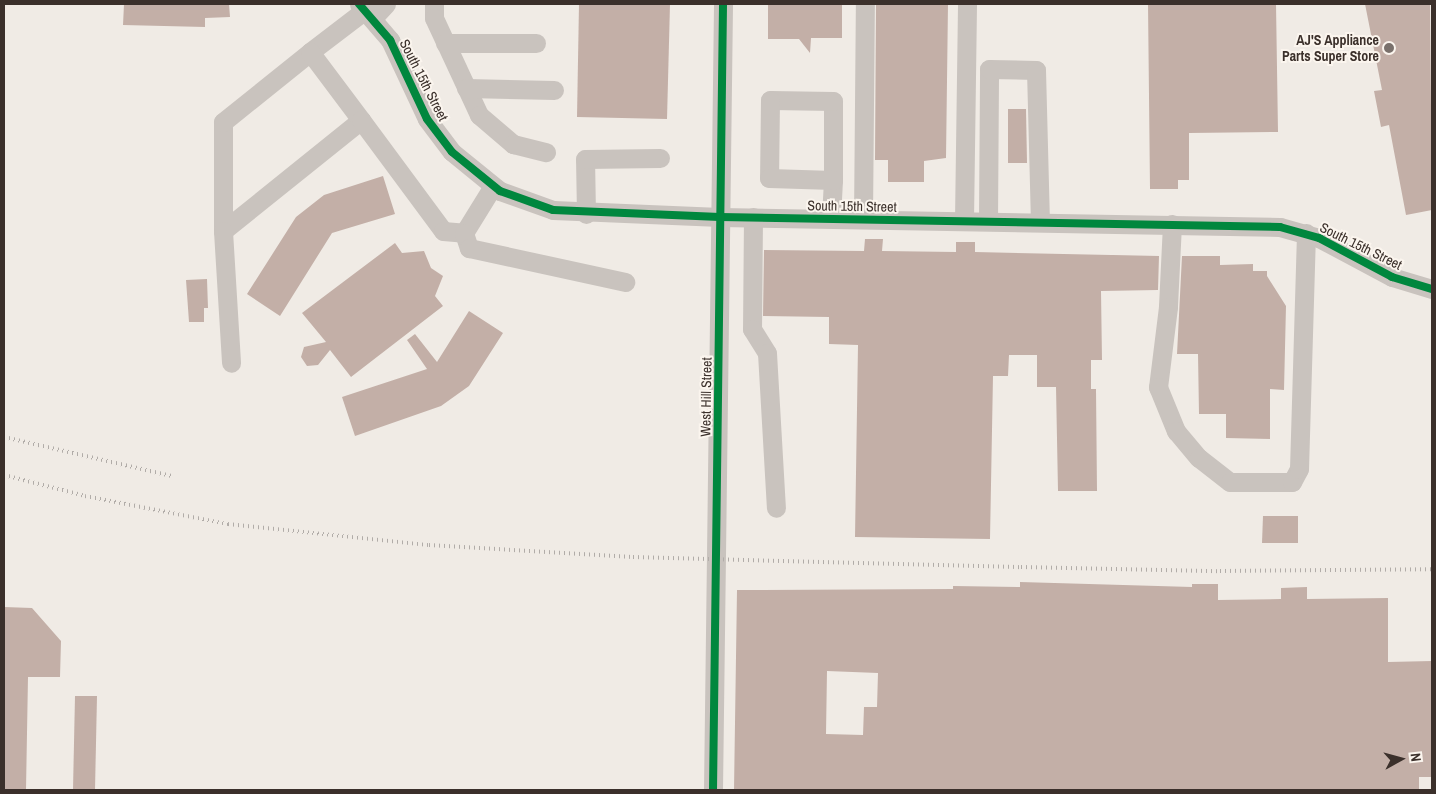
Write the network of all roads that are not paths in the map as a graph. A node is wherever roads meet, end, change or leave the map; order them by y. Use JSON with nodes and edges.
{"nodes":[{"id":1,"x":386,"y":4,"type":"edge"},
{"id":2,"x":434,"y":4,"type":"edge"},
{"id":3,"x":722,"y":4,"type":"edge"},
{"id":4,"x":865,"y":4,"type":"edge"},
{"id":5,"x":967,"y":4,"type":"edge"},
{"id":6,"x":366,"y":11,"type":"edge"},
{"id":7,"x":446,"y":43,"type":"junction"},
{"id":8,"x":536,"y":43,"type":"dead end"},
{"id":9,"x":310,"y":52,"type":"junction"},
{"id":10,"x":466,"y":88,"type":"junction"},
{"id":11,"x":554,"y":90,"type":"dead end"},
{"id":12,"x":361,"y":120,"type":"junction"},
{"id":13,"x":546,"y":152,"type":"dead end"},
{"id":14,"x":660,"y":158,"type":"dead end"},
{"id":15,"x":833,"y":180,"type":"junction"},
{"id":16,"x":493,"y":186,"type":"junction"},
{"id":17,"x":586,"y":214,"type":"junction"},
{"id":18,"x":720,"y":217,"type":"junction"},
{"id":19,"x":753,"y":217,"type":"junction"},
{"id":20,"x":831,"y":218,"type":"junction"},
{"id":21,"x":863,"y":219,"type":"junction"},
{"id":22,"x":964,"y":220,"type":"junction"},
{"id":23,"x":988,"y":221,"type":"junction"},
{"id":24,"x":1040,"y":222,"type":"junction"},
{"id":25,"x":1172,"y":224,"type":"junction"},
{"id":26,"x":223,"y":231,"type":"junction"},
{"id":27,"x":464,"y":233,"type":"junction"},
{"id":28,"x":1306,"y":233,"type":"junction"},
{"id":29,"x":626,"y":282,"type":"dead end"},
{"id":30,"x":1432,"y":289,"type":"edge"},
{"id":31,"x":231,"y":363,"type":"dead end"},
{"id":32,"x":776,"y":508,"type":"dead end"},
{"id":33,"x":713,"y":790,"type":"edge"}],
"edges":[{"from":1,"to":6,"type":"street"},
{"from":2,"to":7,"type":"street"},
{"from":3,"to":18,"type":"street","name":"West Hill Street"},
{"from":4,"to":21,"type":"street"},
{"from":5,"to":22,"type":"street"},
{"from":6,"to":9,"type":"street"},
{"from":6,"to":16,"type":"street","name":"South 15th Street"},
{"from":7,"to":8,"type":"street"},
{"from":7,"to":10,"type":"street"},
{"from":9,"to":12,"type":"street"},
{"from":9,"to":26,"type":"street"},
{"from":10,"to":11,"type":"street"},
{"from":10,"to":13,"type":"street"},
{"from":12,"to":26,"type":"street"},
{"from":12,"to":27,"type":"street"},
{"from":14,"to":17,"type":"street"},
{"from":15,"to":15,"type":"street"},
{"from":15,"to":20,"type":"street"},
{"from":16,"to":17,"type":"street","name":"South 15th Street"},
{"from":16,"to":27,"type":"street"},
{"from":17,"to":18,"type":"street","name":"South 15th Street"},
{"from":18,"to":19,"type":"street","name":"South 15th Street"},
{"from":18,"to":33,"type":"street","name":"West Hill Street"},
{"from":19,"to":20,"type":"street","name":"South 15th Street"},
{"from":19,"to":32,"type":"street"},
{"from":20,"to":21,"type":"street","name":"South 15th Street"},
{"from":21,"to":22,"type":"street","name":"South 15th Street"},
{"from":22,"to":23,"type":"street","name":"South 15th Street"},
{"from":23,"to":24,"type":"street","name":"South 15th Street"},
{"from":23,"to":24,"type":"street"},
{"from":24,"to":25,"type":"street","name":"South 15th Street"},
{"from":25,"to":28,"type":"street","name":"South 15th Street"},
{"from":25,"to":28,"type":"street"},
{"from":26,"to":31,"type":"street"},
{"from":27,"to":29,"type":"street"},
{"from":28,"to":30,"type":"street","name":"South 15th Street"}]}
